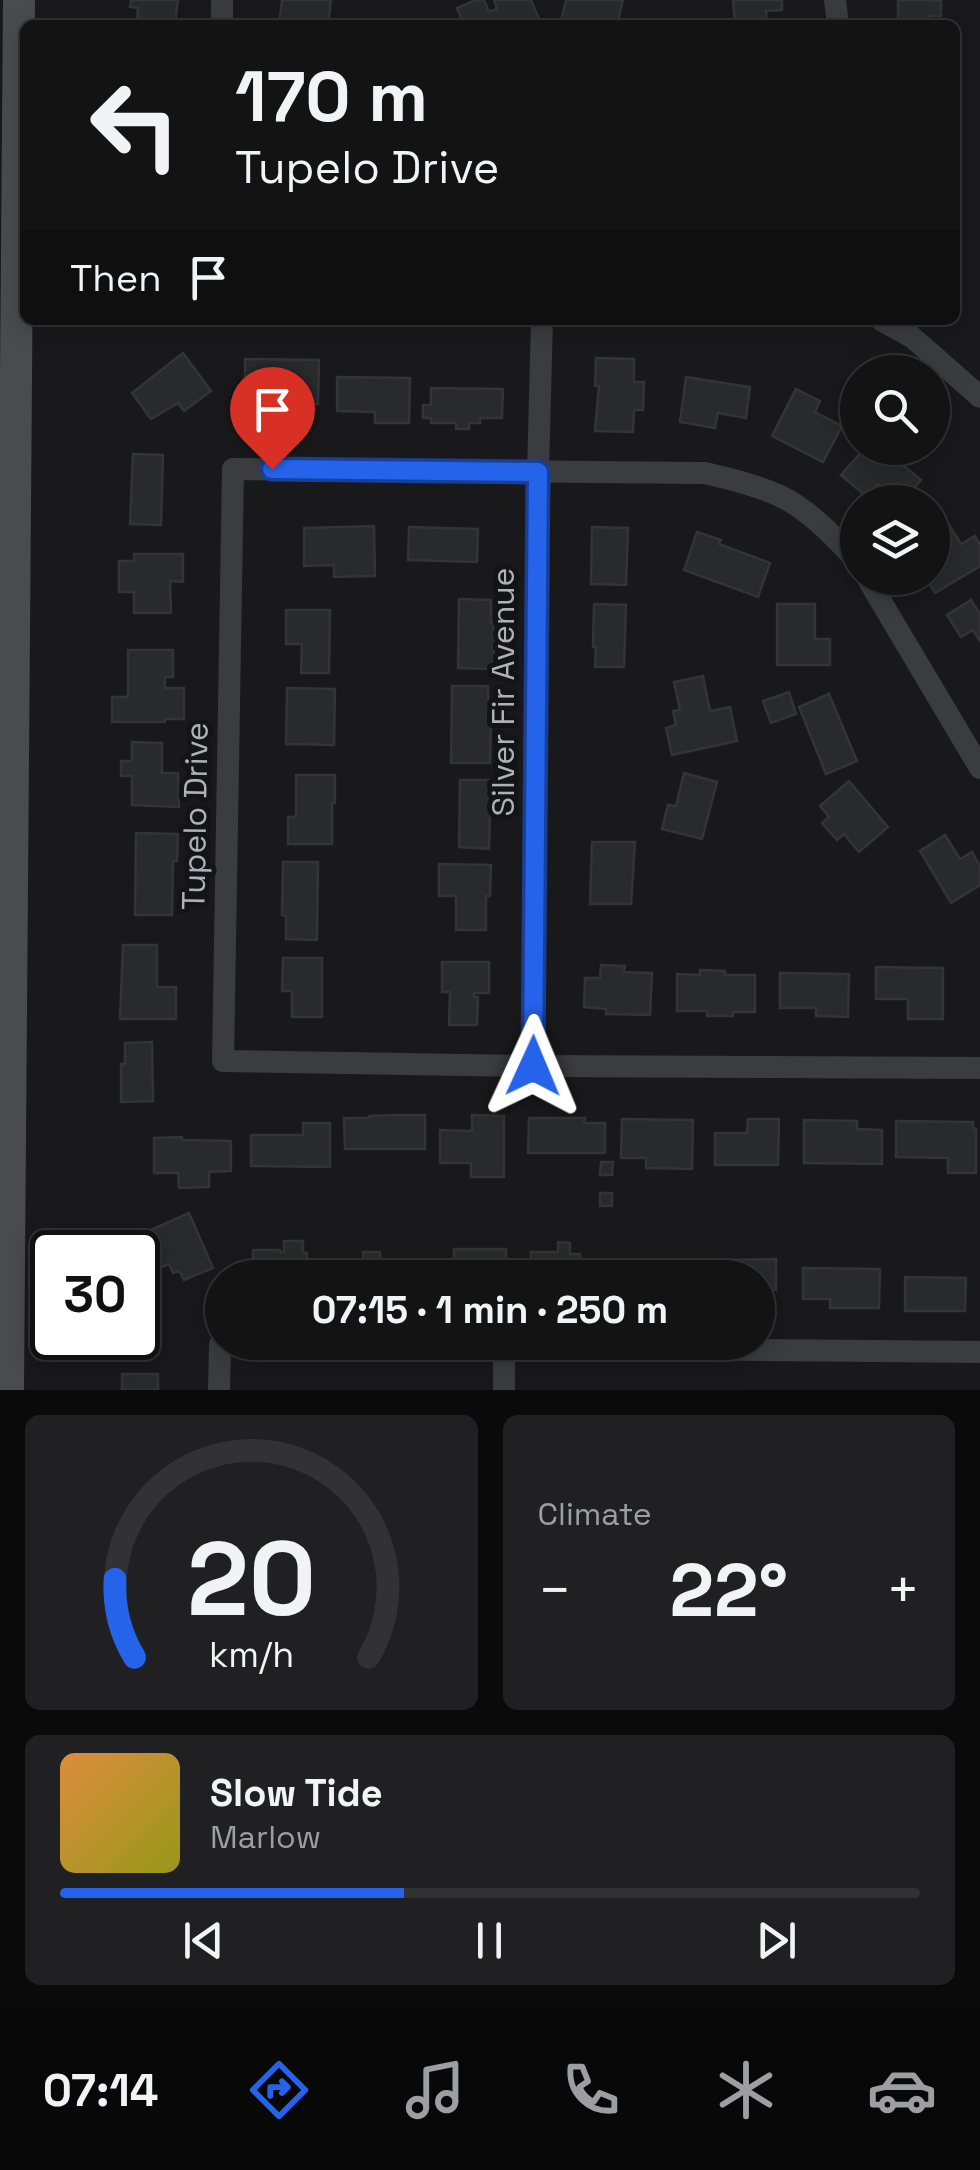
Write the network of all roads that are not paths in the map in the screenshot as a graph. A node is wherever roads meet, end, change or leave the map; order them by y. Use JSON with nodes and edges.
{"nodes":[{"id":1,"x":19,"y":0,"type":"edge"},
{"id":2,"x":14,"y":263,"type":"edge"},
{"id":3,"x":542,"y":325,"type":"edge"},
{"id":4,"x":889,"y":325,"type":"edge"},
{"id":5,"x":980,"y":398,"type":"edge"},
{"id":6,"x":538,"y":472,"type":"junction"},
{"id":7,"x":840,"y":545,"type":"edge"},
{"id":8,"x":877,"y":595,"type":"edge"},
{"id":9,"x":980,"y":768,"type":"edge"},
{"id":10,"x":533,"y":1066,"type":"junction"},
{"id":11,"x":980,"y":1068,"type":"edge"},
{"id":12,"x":775,"y":1350,"type":"edge"},
{"id":13,"x":980,"y":1352,"type":"edge"},
{"id":14,"x":220,"y":1360,"type":"edge"},
{"id":15,"x":504,"y":1360,"type":"edge"},
{"id":16,"x":8,"y":1390,"type":"edge"},
{"id":17,"x":220,"y":1390,"type":"edge"},
{"id":18,"x":504,"y":1390,"type":"edge"}],
"edges":[{"from":1,"to":2,"type":"main road"},
{"from":2,"to":16,"type":"main road"},
{"from":3,"to":6,"type":"street","name":"Silver Fir Avenue"},
{"from":4,"to":5,"type":"street"},
{"from":6,"to":7,"type":"street","name":"Tupelo Drive"},
{"from":6,"to":10,"type":"street","name":"Silver Fir Avenue"},
{"from":6,"to":10,"type":"street","name":"Tupelo Drive"},
{"from":8,"to":9,"type":"street"},
{"from":10,"to":11,"type":"street","name":"Tupelo Drive"},
{"from":12,"to":13,"type":"street"},
{"from":14,"to":17,"type":"street"},
{"from":15,"to":18,"type":"street"}]}
